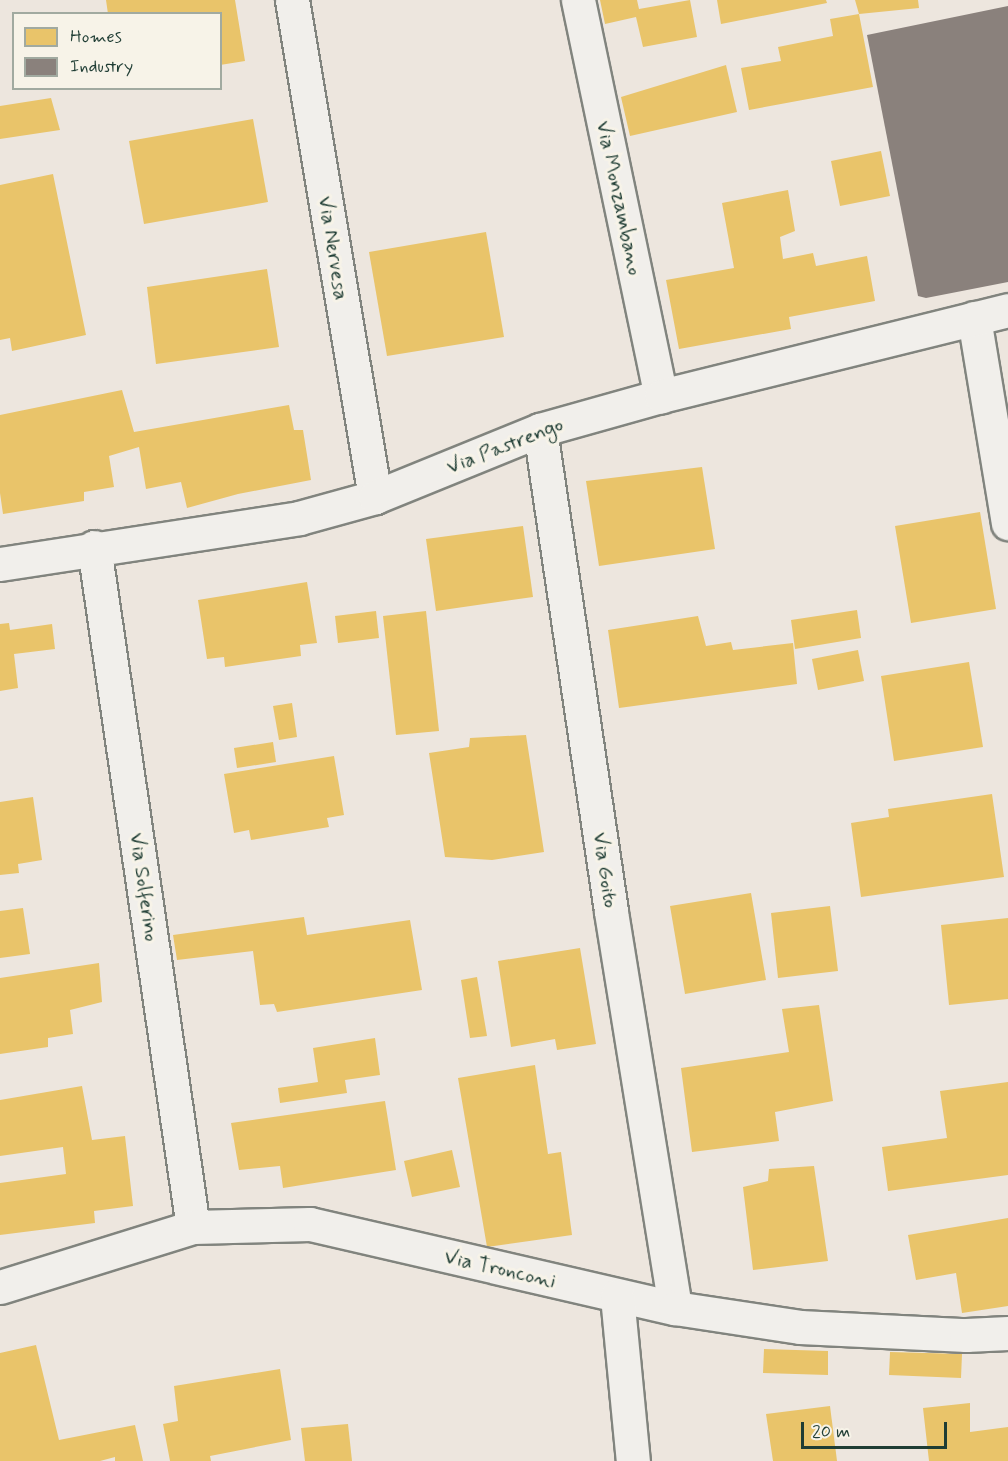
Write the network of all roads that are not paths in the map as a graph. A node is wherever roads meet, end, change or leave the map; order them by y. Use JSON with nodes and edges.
{"nodes":[{"id":1,"x":292,"y":0,"type":"edge"},
{"id":2,"x":578,"y":0,"type":"edge"},
{"id":3,"x":1008,"y":310,"type":"edge"},
{"id":4,"x":974,"y":318,"type":"junction"},
{"id":5,"x":661,"y":396,"type":"junction"},
{"id":6,"x":540,"y":430,"type":"junction"},
{"id":7,"x":375,"y":497,"type":"junction"},
{"id":8,"x":1008,"y":523,"type":"edge"},
{"id":9,"x":94,"y":547,"type":"junction"},
{"id":10,"x":0,"y":564,"type":"edge"},
{"id":11,"x":194,"y":1227,"type":"junction"},
{"id":12,"x":0,"y":1287,"type":"edge"},
{"id":13,"x":617,"y":1296,"type":"junction"},
{"id":14,"x":675,"y":1308,"type":"junction"},
{"id":15,"x":1008,"y":1333,"type":"edge"},
{"id":16,"x":633,"y":1461,"type":"edge"}],
"edges":[{"from":1,"to":7,"type":"street","name":"Via Nervesa"},
{"from":2,"to":5,"type":"street","name":"Via Monzambano"},
{"from":3,"to":4,"type":"street","name":"Via Pastrengo"},
{"from":4,"to":5,"type":"street","name":"Via Pastrengo"},
{"from":4,"to":8,"type":"street"},
{"from":5,"to":6,"type":"street","name":"Via Pastrengo"},
{"from":6,"to":7,"type":"street","name":"Via Pastrengo"},
{"from":6,"to":14,"type":"street","name":"Via Goito"},
{"from":7,"to":9,"type":"street","name":"Via Pastrengo"},
{"from":9,"to":10,"type":"street","name":"Via Pastrengo"},
{"from":9,"to":11,"type":"street","name":"Via Solferino"},
{"from":11,"to":12,"type":"street","name":"Via Tronconi"},
{"from":11,"to":13,"type":"street","name":"Via Tronconi"},
{"from":13,"to":14,"type":"street","name":"Via Tronconi"},
{"from":13,"to":16,"type":"street"},
{"from":14,"to":15,"type":"street","name":"Via Tronconi"}]}
